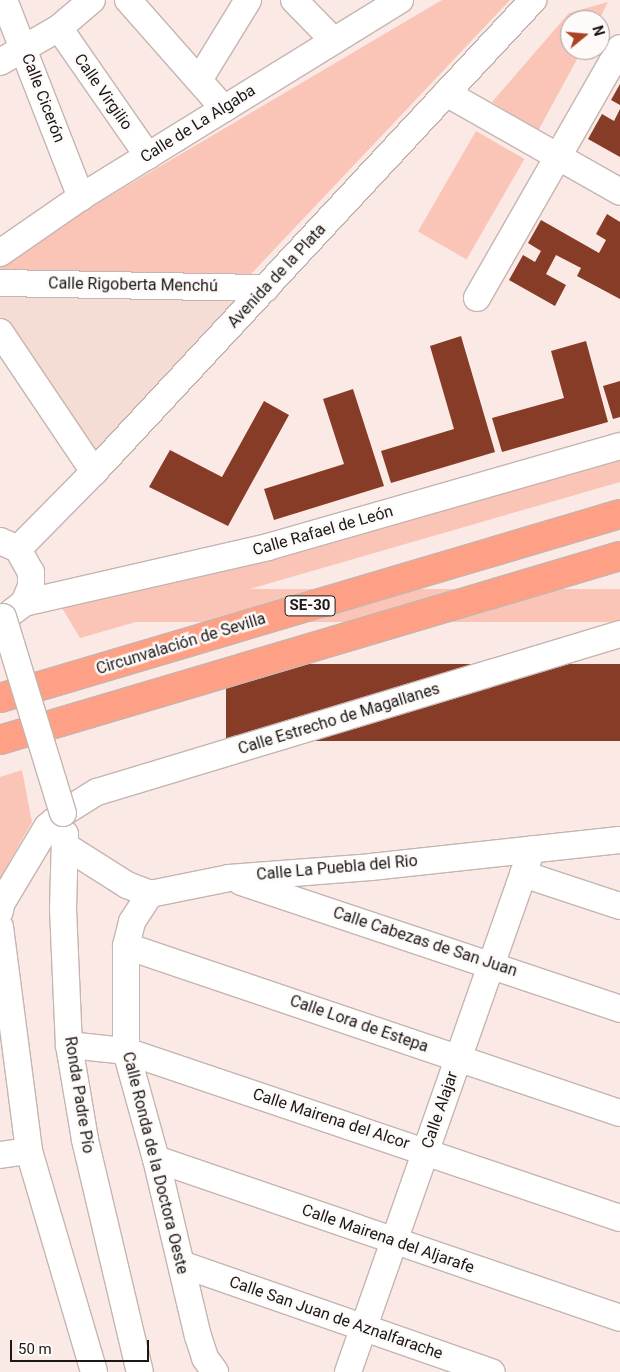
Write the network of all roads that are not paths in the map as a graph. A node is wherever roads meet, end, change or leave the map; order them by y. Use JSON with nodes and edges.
{"nodes":[{"id":1,"x":4,"y":0,"type":"edge"},
{"id":2,"x":92,"y":0,"type":"edge"},
{"id":3,"x":128,"y":0,"type":"edge"},
{"id":4,"x":248,"y":0,"type":"edge"},
{"id":5,"x":294,"y":0,"type":"edge"},
{"id":6,"x":400,"y":0,"type":"edge"},
{"id":7,"x":533,"y":0,"type":"edge"},
{"id":8,"x":59,"y":28,"type":"junction"},
{"id":9,"x":334,"y":41,"type":"junction"},
{"id":10,"x":620,"y":48,"type":"edge"},
{"id":11,"x":24,"y":50,"type":"junction"},
{"id":12,"x":0,"y":62,"type":"edge"},
{"id":13,"x":199,"y":80,"type":"junction"},
{"id":14,"x":446,"y":93,"type":"junction"},
{"id":15,"x":224,"y":109,"type":"junction"},
{"id":16,"x":148,"y":156,"type":"junction"},
{"id":17,"x":556,"y":157,"type":"junction"},
{"id":18,"x":620,"y":192,"type":"edge"},
{"id":19,"x":81,"y":196,"type":"junction"},
{"id":20,"x":0,"y":253,"type":"edge"},
{"id":21,"x":0,"y":283,"type":"edge"},
{"id":22,"x":266,"y":288,"type":"junction"},
{"id":23,"x":476,"y":298,"type":"dead end"},
{"id":24,"x":0,"y":332,"type":"edge"},
{"id":25,"x":620,"y":446,"type":"edge"},
{"id":26,"x":94,"y":472,"type":"junction"},
{"id":27,"x":620,"y":514,"type":"edge"},
{"id":28,"x":9,"y":545,"type":"edge"},
{"id":29,"x":620,"y":556,"type":"edge"},
{"id":30,"x":9,"y":612,"type":"edge"},
{"id":31,"x":620,"y":634,"type":"edge"},
{"id":32,"x":0,"y":698,"type":"edge"},
{"id":33,"x":0,"y":740,"type":"edge"},
{"id":34,"x":63,"y":813,"type":"junction"},
{"id":35,"x":620,"y":840,"type":"edge"},
{"id":36,"x":67,"y":847,"type":"junction"},
{"id":37,"x":532,"y":849,"type":"junction"},
{"id":38,"x":524,"y":874,"type":"junction"},
{"id":39,"x":272,"y":882,"type":"junction"},
{"id":40,"x":150,"y":894,"type":"junction"},
{"id":41,"x":620,"y":906,"type":"edge"},
{"id":42,"x":0,"y":912,"type":"edge"},
{"id":43,"x":126,"y":946,"type":"junction"},
{"id":44,"x":492,"y":964,"type":"junction"},
{"id":45,"x":620,"y":1009,"type":"edge"},
{"id":46,"x":69,"y":1045,"type":"junction"},
{"id":47,"x":126,"y":1051,"type":"junction"},
{"id":48,"x":458,"y":1058,"type":"junction"},
{"id":49,"x":620,"y":1113,"type":"edge"},
{"id":50,"x":29,"y":1151,"type":"junction"},
{"id":51,"x":426,"y":1151,"type":"junction"},
{"id":52,"x":0,"y":1155,"type":"edge"},
{"id":53,"x":156,"y":1159,"type":"junction"},
{"id":54,"x":620,"y":1218,"type":"edge"},
{"id":55,"x":394,"y":1241,"type":"junction"},
{"id":56,"x":181,"y":1264,"type":"junction"},
{"id":57,"x":620,"y":1318,"type":"edge"},
{"id":58,"x":364,"y":1327,"type":"junction"},
{"id":59,"x":94,"y":1372,"type":"edge"},
{"id":60,"x":140,"y":1372,"type":"edge"},
{"id":61,"x":215,"y":1372,"type":"edge"},
{"id":62,"x":348,"y":1372,"type":"edge"},
{"id":63,"x":492,"y":1372,"type":"edge"}],
"edges":[{"from":1,"to":11,"type":"street","name":"Calle Cicerón"},
{"from":2,"to":8,"type":"street"},
{"from":3,"to":13,"type":"street"},
{"from":4,"to":13,"type":"street"},
{"from":5,"to":9,"type":"street"},
{"from":6,"to":9,"type":"street","name":"Calle de La Algaba"},
{"from":7,"to":14,"type":"street","name":"Avenida de la Plata"},
{"from":8,"to":11,"type":"street"},
{"from":8,"to":16,"type":"street","name":"Calle Virgilio"},
{"from":9,"to":15,"type":"street","name":"Calle de La Algaba"},
{"from":10,"to":17,"type":"street"},
{"from":11,"to":12,"type":"street"},
{"from":11,"to":19,"type":"street","name":"Calle Cicerón"},
{"from":13,"to":15,"type":"street"},
{"from":14,"to":17,"type":"street"},
{"from":14,"to":22,"type":"street","name":"Avenida de la Plata"},
{"from":15,"to":16,"type":"street","name":"Calle de La Algaba"},
{"from":16,"to":19,"type":"street","name":"Calle de La Algaba"},
{"from":17,"to":18,"type":"street"},
{"from":17,"to":23,"type":"street"},
{"from":19,"to":20,"type":"street","name":"Calle de La Algaba"},
{"from":21,"to":22,"type":"street","name":"Calle Rigoberta Menchú"},
{"from":22,"to":26,"type":"street","name":"Avenida de la Plata"},
{"from":24,"to":26,"type":"street"},
{"from":25,"to":30,"type":"street","name":"Calle Rafael de León"},
{"from":26,"to":28,"type":"street","name":"Avenida de la Plata"},
{"from":27,"to":32,"type":"highway","name":"Circunvalación de Sevilla","number":"SE-30"},
{"from":28,"to":30,"type":"street"},
{"from":29,"to":33,"type":"highway","number":"SE-30"},
{"from":30,"to":34,"type":"street","name":"Ronda Padre Pío","bridge":true},
{"from":31,"to":34,"type":"street","name":"Calle Estrecho de Magallanes"},
{"from":34,"to":36,"type":"street","name":"Ronda Padre Pío"},
{"from":34,"to":42,"type":"street"},
{"from":35,"to":37,"type":"street","name":"Calle La Puebla del Rio"},
{"from":36,"to":40,"type":"street"},
{"from":36,"to":46,"type":"street","name":"Ronda Padre Pío"},
{"from":37,"to":38,"type":"street","name":"Calle Alajar"},
{"from":37,"to":39,"type":"street","name":"Calle La Puebla del Rio"},
{"from":38,"to":41,"type":"street"},
{"from":38,"to":44,"type":"street","name":"Calle Alajar"},
{"from":39,"to":40,"type":"street","name":"Calle La Puebla del Rio"},
{"from":39,"to":44,"type":"street","name":"Calle Cabezas de San Juan"},
{"from":40,"to":43,"type":"street","name":"Calle Ronda de la Doctora Oeste"},
{"from":42,"to":50,"type":"street"},
{"from":43,"to":47,"type":"street","name":"Calle Ronda de la Doctora Oeste"},
{"from":43,"to":48,"type":"street","name":"Calle Lora de Estepa"},
{"from":44,"to":45,"type":"street","name":"Calle Cabezas de San Juan"},
{"from":44,"to":48,"type":"street","name":"Calle Alajar"},
{"from":46,"to":47,"type":"street","name":"Calle Mairena del Alcor"},
{"from":46,"to":60,"type":"street","name":"Ronda Padre Pío"},
{"from":47,"to":51,"type":"street","name":"Calle Mairena del Alcor"},
{"from":47,"to":53,"type":"street","name":"Calle Ronda de la Doctora Oeste"},
{"from":48,"to":49,"type":"street","name":"Calle Lora de Estepa"},
{"from":48,"to":51,"type":"street","name":"Calle Alajar"},
{"from":50,"to":52,"type":"street"},
{"from":50,"to":59,"type":"street"},
{"from":51,"to":54,"type":"street","name":"Calle Mairena del Alcor"},
{"from":51,"to":55,"type":"street","name":"Calle Alajar"},
{"from":53,"to":55,"type":"street","name":"Calle Mairena del Aljarafe"},
{"from":53,"to":56,"type":"street","name":"Calle Ronda de la Doctora Oeste"},
{"from":55,"to":57,"type":"street","name":"Calle Mairena del Aljarafe"},
{"from":55,"to":58,"type":"street","name":"Calle Alajar"},
{"from":56,"to":58,"type":"street","name":"Calle San Juan de Aznalfarache"},
{"from":56,"to":61,"type":"street","name":"Calle Ronda de la Doctora Oeste"},
{"from":58,"to":62,"type":"street","name":"Calle Alajar"},
{"from":58,"to":63,"type":"street","name":"Calle San Juan de Aznalfarache"}]}
